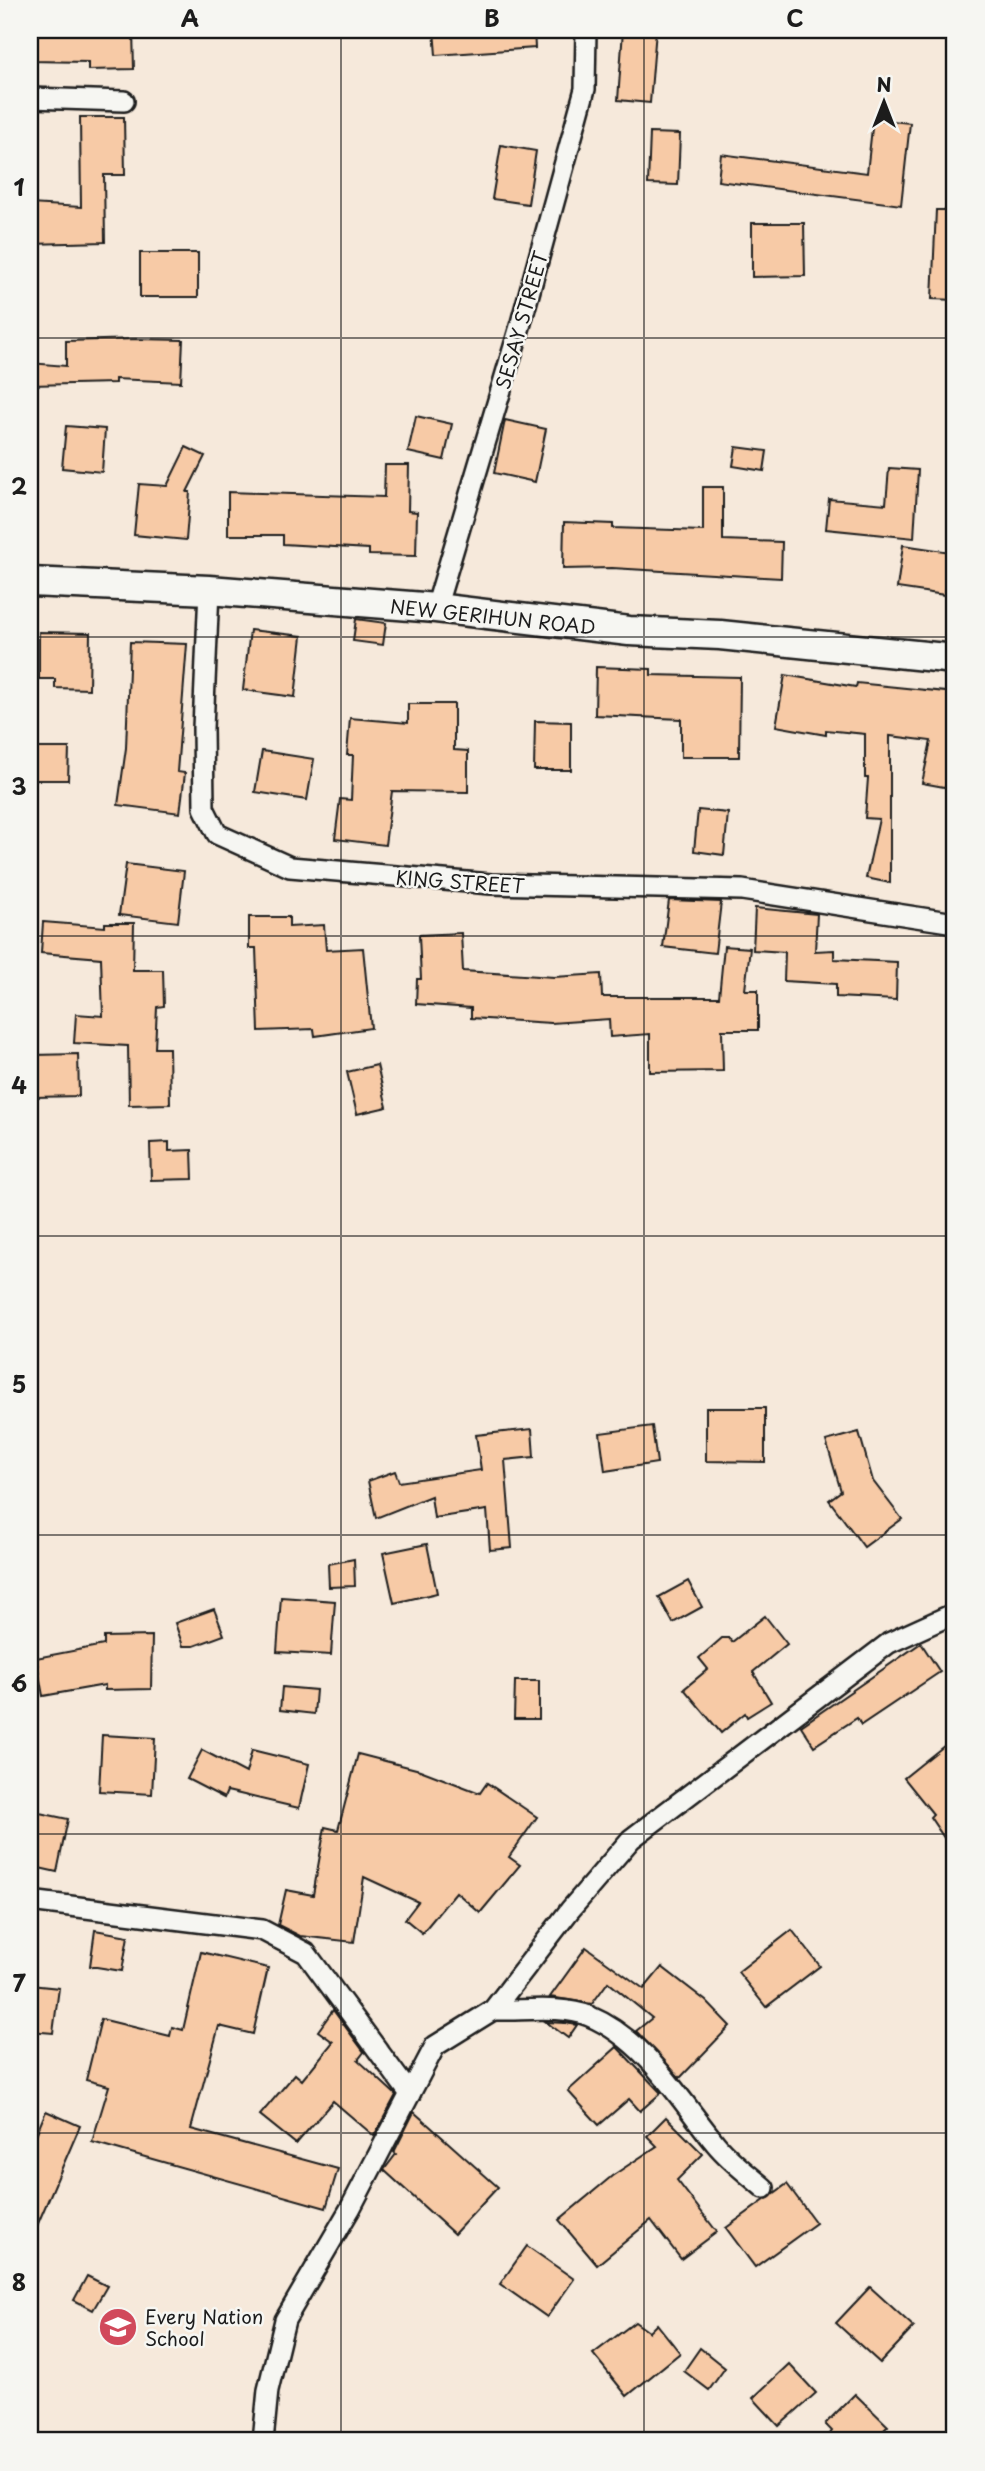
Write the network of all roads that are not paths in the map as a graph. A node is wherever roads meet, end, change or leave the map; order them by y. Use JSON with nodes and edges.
{"nodes":[{"id":1,"x":586,"y":30,"type":"edge"},
{"id":2,"x":30,"y":97,"type":"edge"},
{"id":3,"x":124,"y":101,"type":"dead end"},
{"id":4,"x":30,"y":583,"type":"edge"},
{"id":5,"x":209,"y":590,"type":"junction"},
{"id":6,"x":436,"y":608,"type":"junction"},
{"id":7,"x":955,"y":659,"type":"edge"},
{"id":8,"x":955,"y":923,"type":"edge"},
{"id":9,"x":955,"y":1613,"type":"edge"},
{"id":10,"x":30,"y":1901,"type":"edge"},
{"id":11,"x":494,"y":2010,"type":"junction"},
{"id":12,"x":410,"y":2094,"type":"junction"},
{"id":13,"x":764,"y":2188,"type":"dead end"},
{"id":14,"x":263,"y":2441,"type":"edge"}],
"edges":[{"from":1,"to":6,"type":"street","name":"SESAY STREET"},
{"from":2,"to":3,"type":"street"},
{"from":4,"to":5,"type":"street","name":"NEW GERIHUN ROAD"},
{"from":5,"to":6,"type":"street","name":"NEW GERIHUN ROAD"},
{"from":5,"to":8,"type":"street","name":"KING STREET"},
{"from":6,"to":7,"type":"street","name":"NEW GERIHUN ROAD"},
{"from":9,"to":11,"type":"street"},
{"from":10,"to":12,"type":"street"},
{"from":11,"to":12,"type":"street"},
{"from":11,"to":13,"type":"street"},
{"from":12,"to":14,"type":"street"}]}
